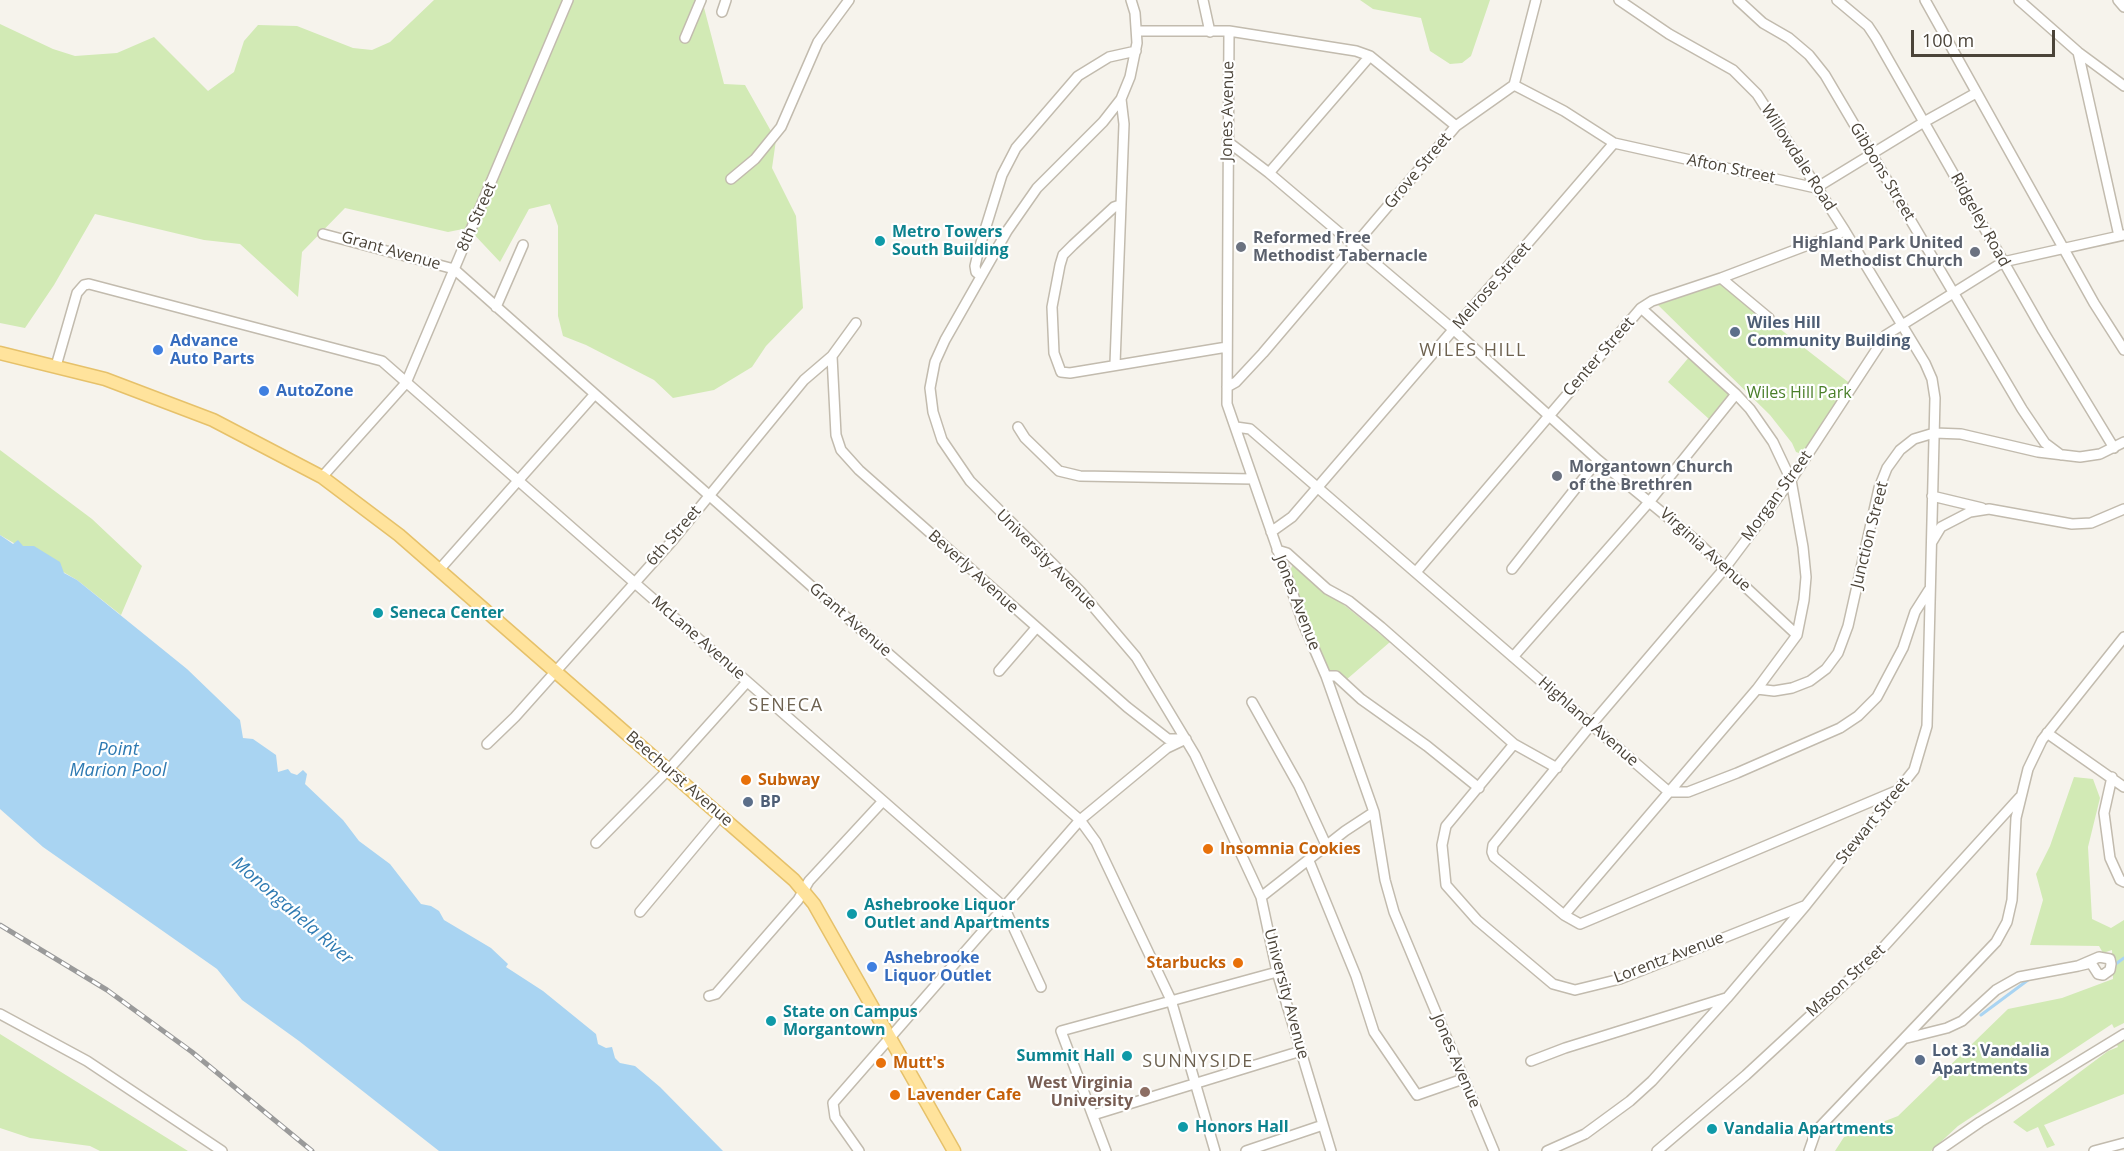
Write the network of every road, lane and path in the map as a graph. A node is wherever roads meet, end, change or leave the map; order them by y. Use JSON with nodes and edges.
{"nodes":[{"id":1,"x":568,"y":0,"type":"edge"},
{"id":2,"x":701,"y":0,"type":"edge"},
{"id":3,"x":726,"y":0,"type":"edge"},
{"id":4,"x":849,"y":0,"type":"edge"},
{"id":5,"x":1131,"y":0,"type":"edge"},
{"id":6,"x":1203,"y":0,"type":"edge"},
{"id":7,"x":1536,"y":0,"type":"edge"},
{"id":8,"x":1619,"y":0,"type":"edge"},
{"id":9,"x":1738,"y":0,"type":"edge"},
{"id":10,"x":1837,"y":0,"type":"edge"},
{"id":11,"x":1925,"y":0,"type":"edge"},
{"id":12,"x":2019,"y":0,"type":"edge"},
{"id":13,"x":2118,"y":0,"type":"edge"},
{"id":14,"x":2124,"y":7,"type":"edge"},
{"id":15,"x":722,"y":12,"type":"dead end"},
{"id":16,"x":1137,"y":31,"type":"junction"},
{"id":17,"x":1229,"y":31,"type":"junction"},
{"id":18,"x":1210,"y":32,"type":"junction"},
{"id":19,"x":685,"y":38,"type":"dead end"},
{"id":20,"x":1136,"y":51,"type":"junction"},
{"id":21,"x":2078,"y":52,"type":"junction"},
{"id":22,"x":1370,"y":56,"type":"junction"},
{"id":23,"x":1514,"y":84,"type":"junction"},
{"id":24,"x":2124,"y":86,"type":"edge"},
{"id":25,"x":1976,"y":93,"type":"junction"},
{"id":26,"x":1121,"y":99,"type":"junction"},
{"id":27,"x":1924,"y":122,"type":"junction"},
{"id":28,"x":1456,"y":126,"type":"junction"},
{"id":29,"x":1227,"y":141,"type":"junction"},
{"id":30,"x":1614,"y":143,"type":"junction"},
{"id":31,"x":1870,"y":155,"type":"junction"},
{"id":32,"x":1269,"y":173,"type":"junction"},
{"id":33,"x":731,"y":179,"type":"dead end"},
{"id":34,"x":1816,"y":188,"type":"junction"},
{"id":35,"x":1120,"y":206,"type":"junction"},
{"id":36,"x":1845,"y":231,"type":"junction"},
{"id":37,"x":323,"y":234,"type":"dead end"},
{"id":38,"x":2121,"y":236,"type":"edge"},
{"id":39,"x":523,"y":245,"type":"dead end"},
{"id":40,"x":1356,"y":245,"type":"junction"},
{"id":41,"x":2065,"y":247,"type":"junction"},
{"id":42,"x":2003,"y":262,"type":"junction"},
{"id":43,"x":454,"y":269,"type":"junction"},
{"id":44,"x":981,"y":276,"type":"junction"},
{"id":45,"x":1721,"y":278,"type":"junction"},
{"id":46,"x":1954,"y":292,"type":"junction"},
{"id":47,"x":496,"y":307,"type":"junction"},
{"id":48,"x":1641,"y":308,"type":"junction"},
{"id":49,"x":1769,"y":318,"type":"dead end"},
{"id":50,"x":856,"y":323,"type":"dead end"},
{"id":51,"x":1902,"y":324,"type":"junction"},
{"id":52,"x":1454,"y":330,"type":"junction"},
{"id":53,"x":1227,"y":347,"type":"junction"},
{"id":54,"x":2124,"y":350,"type":"edge"},
{"id":55,"x":0,"y":353,"type":"edge"},
{"id":56,"x":832,"y":356,"type":"junction"},
{"id":57,"x":1115,"y":364,"type":"junction"},
{"id":58,"x":56,"y":366,"type":"junction"},
{"id":59,"x":406,"y":383,"type":"junction"},
{"id":60,"x":1227,"y":387,"type":"junction"},
{"id":61,"x":1736,"y":394,"type":"junction"},
{"id":62,"x":594,"y":395,"type":"junction"},
{"id":63,"x":1548,"y":416,"type":"junction"},
{"id":64,"x":1018,"y":427,"type":"dead end"},
{"id":65,"x":1236,"y":427,"type":"junction"},
{"id":66,"x":1934,"y":433,"type":"junction"},
{"id":67,"x":2124,"y":442,"type":"edge"},
{"id":68,"x":2114,"y":448,"type":"junction"},
{"id":69,"x":2061,"y":455,"type":"junction"},
{"id":70,"x":1598,"y":460,"type":"junction"},
{"id":71,"x":322,"y":477,"type":"junction"},
{"id":72,"x":1253,"y":478,"type":"junction"},
{"id":73,"x":1791,"y":480,"type":"junction"},
{"id":74,"x":519,"y":483,"type":"junction"},
{"id":75,"x":1318,"y":488,"type":"junction"},
{"id":76,"x":710,"y":494,"type":"junction"},
{"id":77,"x":1932,"y":496,"type":"junction"},
{"id":78,"x":1650,"y":501,"type":"junction"},
{"id":79,"x":1989,"y":509,"type":"junction"},
{"id":80,"x":2124,"y":509,"type":"edge"},
{"id":81,"x":1271,"y":532,"type":"junction"},
{"id":82,"x":1931,"y":544,"type":"junction"},
{"id":83,"x":1277,"y":550,"type":"junction"},
{"id":84,"x":1725,"y":568,"type":"junction"},
{"id":85,"x":1512,"y":569,"type":"dead end"},
{"id":86,"x":439,"y":570,"type":"junction"},
{"id":87,"x":1416,"y":572,"type":"junction"},
{"id":88,"x":634,"y":582,"type":"junction"},
{"id":89,"x":1930,"y":588,"type":"junction"},
{"id":90,"x":1036,"y":628,"type":"junction"},
{"id":91,"x":1797,"y":635,"type":"junction"},
{"id":92,"x":2124,"y":637,"type":"edge"},
{"id":93,"x":1513,"y":657,"type":"junction"},
{"id":94,"x":999,"y":671,"type":"dead end"},
{"id":95,"x":555,"y":672,"type":"junction"},
{"id":96,"x":1326,"y":676,"type":"junction"},
{"id":97,"x":747,"y":682,"type":"junction"},
{"id":98,"x":1756,"y":689,"type":"junction"},
{"id":99,"x":1252,"y":702,"type":"dead end"},
{"id":100,"x":1591,"y":725,"type":"junction"},
{"id":101,"x":2047,"y":733,"type":"junction"},
{"id":102,"x":1186,"y":739,"type":"junction"},
{"id":103,"x":487,"y":744,"type":"dead end"},
{"id":104,"x":1514,"y":744,"type":"junction"},
{"id":105,"x":1557,"y":768,"type":"junction"},
{"id":106,"x":669,"y":770,"type":"junction"},
{"id":107,"x":2112,"y":777,"type":"junction"},
{"id":108,"x":2124,"y":787,"type":"edge"},
{"id":109,"x":1479,"y":788,"type":"junction"},
{"id":110,"x":1900,"y":789,"type":"junction"},
{"id":111,"x":1669,"y":792,"type":"junction"},
{"id":112,"x":2020,"y":796,"type":"junction"},
{"id":113,"x":884,"y":801,"type":"junction"},
{"id":114,"x":1374,"y":813,"type":"junction"},
{"id":115,"x":721,"y":815,"type":"junction"},
{"id":116,"x":1080,"y":820,"type":"junction"},
{"id":117,"x":596,"y":843,"type":"dead end"},
{"id":118,"x":1327,"y":847,"type":"junction"},
{"id":119,"x":1310,"y":861,"type":"junction"},
{"id":120,"x":2124,"y":882,"type":"edge"},
{"id":121,"x":803,"y":891,"type":"junction"},
{"id":122,"x":1261,"y":897,"type":"junction"},
{"id":123,"x":1806,"y":905,"type":"junction"},
{"id":124,"x":1004,"y":907,"type":"junction"},
{"id":125,"x":640,"y":912,"type":"dead end"},
{"id":126,"x":1564,"y":915,"type":"junction"},
{"id":127,"x":2078,"y":966,"type":"dead end"},
{"id":128,"x":1277,"y":972,"type":"junction"},
{"id":129,"x":1041,"y":987,"type":"dead end"},
{"id":130,"x":709,"y":996,"type":"dead end"},
{"id":131,"x":1727,"y":998,"type":"junction"},
{"id":132,"x":1171,"y":1000,"type":"junction"},
{"id":133,"x":0,"y":1014,"type":"edge"},
{"id":134,"x":2124,"y":1034,"type":"edge"},
{"id":135,"x":1907,"y":1038,"type":"junction"},
{"id":136,"x":889,"y":1040,"type":"junction"},
{"id":137,"x":1301,"y":1051,"type":"junction"},
{"id":138,"x":1531,"y":1061,"type":"dead end"},
{"id":139,"x":1463,"y":1079,"type":"junction"},
{"id":140,"x":1194,"y":1083,"type":"junction"},
{"id":141,"x":1093,"y":1115,"type":"junction"},
{"id":142,"x":1323,"y":1125,"type":"junction"},
{"id":143,"x":2124,"y":1143,"type":"edge"},
{"id":144,"x":222,"y":1151,"type":"edge"},
{"id":145,"x":859,"y":1151,"type":"edge"},
{"id":146,"x":954,"y":1151,"type":"edge"},
{"id":147,"x":1106,"y":1151,"type":"edge"},
{"id":148,"x":1215,"y":1151,"type":"edge"},
{"id":149,"x":1246,"y":1151,"type":"edge"},
{"id":150,"x":1331,"y":1151,"type":"edge"},
{"id":151,"x":1494,"y":1151,"type":"edge"},
{"id":152,"x":1547,"y":1151,"type":"edge"},
{"id":153,"x":1657,"y":1151,"type":"edge"},
{"id":154,"x":1809,"y":1151,"type":"edge"},
{"id":155,"x":1938,"y":1151,"type":"edge"},
{"id":156,"x":2094,"y":1151,"type":"edge"}],
"edges":[{"from":1,"to":43,"type":"street","name":"8th Street"},
{"from":2,"to":19,"type":"street"},
{"from":3,"to":15,"type":"street"},
{"from":4,"to":33,"type":"street"},
{"from":5,"to":16,"type":"street","name":"University Avenue"},
{"from":6,"to":18,"type":"street"},
{"from":7,"to":23,"type":"street"},
{"from":8,"to":34,"type":"street","name":"Willowdale Road"},
{"from":9,"to":31,"type":"street","name":"Gibbons Street"},
{"from":10,"to":27,"type":"street","name":"Ridgeley Road"},
{"from":11,"to":25,"type":"street"},
{"from":12,"to":21,"type":"street"},
{"from":13,"to":14,"type":"street"},
{"from":16,"to":18,"type":"street"},
{"from":16,"to":20,"type":"street","name":"University Avenue"},
{"from":17,"to":18,"type":"street"},
{"from":17,"to":22,"type":"street"},
{"from":17,"to":29,"type":"street","name":"Jones Avenue"},
{"from":20,"to":26,"type":"street","name":"University Avenue"},
{"from":20,"to":44,"type":"street"},
{"from":21,"to":24,"type":"street"},
{"from":21,"to":38,"type":"street"},
{"from":22,"to":28,"type":"street"},
{"from":22,"to":32,"type":"street"},
{"from":23,"to":28,"type":"street","name":"Grove Street"},
{"from":23,"to":30,"type":"street","name":"Afton Street"},
{"from":25,"to":27,"type":"street"},
{"from":25,"to":41,"type":"street"},
{"from":26,"to":35,"type":"street"},
{"from":26,"to":44,"type":"street","name":"University Avenue"},
{"from":27,"to":31,"type":"street"},
{"from":27,"to":42,"type":"street","name":"Ridgeley Road"},
{"from":28,"to":40,"type":"street","name":"Grove Street"},
{"from":29,"to":32,"type":"street","name":"Virginia Avenue"},
{"from":29,"to":53,"type":"street","name":"Jones Avenue"},
{"from":30,"to":34,"type":"street","name":"Afton Street"},
{"from":30,"to":52,"type":"street","name":"Melrose Street"},
{"from":31,"to":34,"type":"street"},
{"from":31,"to":46,"type":"street","name":"Gibbons Street"},
{"from":32,"to":40,"type":"street","name":"Virginia Avenue"},
{"from":34,"to":36,"type":"street","name":"Willowdale Road"},
{"from":35,"to":57,"type":"street"},
{"from":35,"to":57,"type":"street"},
{"from":36,"to":45,"type":"street","name":"Center Street"},
{"from":36,"to":51,"type":"street","name":"Willowdale Road"},
{"from":37,"to":43,"type":"street","name":"Grant Avenue"},
{"from":38,"to":41,"type":"street","name":"Morgan Street"},
{"from":39,"to":47,"type":"street"},
{"from":40,"to":52,"type":"street","name":"Virginia Avenue"},
{"from":40,"to":60,"type":"street","name":"Grove Street"},
{"from":41,"to":42,"type":"street","name":"Morgan Street"},
{"from":41,"to":54,"type":"street"},
{"from":42,"to":46,"type":"street","name":"Morgan Street"},
{"from":42,"to":68,"type":"street","name":"Ridgeley Road"},
{"from":43,"to":47,"type":"street","name":"Grant Avenue"},
{"from":43,"to":59,"type":"street","name":"8th Street"},
{"from":44,"to":102,"type":"street","name":"University Avenue"},
{"from":45,"to":48,"type":"street","name":"Center Street"},
{"from":45,"to":49,"type":"street"},
{"from":46,"to":51,"type":"street","name":"Morgan Street"},
{"from":46,"to":69,"type":"street","name":"Gibbons Street"},
{"from":47,"to":62,"type":"street","name":"Grant Avenue"},
{"from":48,"to":61,"type":"street"},
{"from":48,"to":63,"type":"street","name":"Center Street"},
{"from":50,"to":56,"type":"street","name":"6th Street"},
{"from":51,"to":66,"type":"street","name":"Willowdale Road"},
{"from":51,"to":73,"type":"street","name":"Morgan Street"},
{"from":52,"to":63,"type":"street","name":"Virginia Avenue"},
{"from":52,"to":75,"type":"street","name":"Melrose Street"},
{"from":53,"to":57,"type":"street"},
{"from":53,"to":60,"type":"street","name":"Jones Avenue"},
{"from":55,"to":58,"type":"main road","name":"Beechurst Avenue"},
{"from":56,"to":76,"type":"street","name":"6th Street"},
{"from":56,"to":90,"type":"street","name":"Beverly Avenue"},
{"from":58,"to":59,"type":"street","name":"McLane Avenue"},
{"from":58,"to":71,"type":"main road","name":"Beechurst Avenue"},
{"from":59,"to":71,"type":"street","name":"8th Street"},
{"from":59,"to":74,"type":"street","name":"McLane Avenue"},
{"from":60,"to":65,"type":"street","name":"Jones Avenue"},
{"from":61,"to":73,"type":"street"},
{"from":61,"to":78,"type":"street"},
{"from":62,"to":74,"type":"street"},
{"from":62,"to":76,"type":"street","name":"Grant Avenue"},
{"from":63,"to":70,"type":"street","name":"Virginia Avenue"},
{"from":63,"to":87,"type":"street","name":"Center Street"},
{"from":64,"to":72,"type":"street"},
{"from":65,"to":72,"type":"street","name":"Jones Avenue"},
{"from":65,"to":75,"type":"street","name":"Highland Avenue"},
{"from":66,"to":69,"type":"street","name":"Junction Street"},
{"from":66,"to":77,"type":"street","name":"Willowdale Road"},
{"from":66,"to":98,"type":"street","name":"Junction Street"},
{"from":67,"to":68,"type":"street","name":"Junction Street"},
{"from":68,"to":69,"type":"street","name":"Junction Street"},
{"from":70,"to":78,"type":"street","name":"Virginia Avenue"},
{"from":70,"to":85,"type":"street"},
{"from":71,"to":86,"type":"main road","name":"Beechurst Avenue"},
{"from":72,"to":81,"type":"street","name":"Jones Avenue"},
{"from":73,"to":84,"type":"street","name":"Morgan Street"},
{"from":73,"to":91,"type":"street"},
{"from":74,"to":86,"type":"street"},
{"from":74,"to":88,"type":"street","name":"McLane Avenue"},
{"from":75,"to":81,"type":"street","name":"Melrose Street"},
{"from":75,"to":87,"type":"street","name":"Highland Avenue"},
{"from":76,"to":88,"type":"street","name":"6th Street"},
{"from":76,"to":116,"type":"street","name":"Grant Avenue"},
{"from":77,"to":79,"type":"street"},
{"from":77,"to":82,"type":"street","name":"Willowdale Road"},
{"from":78,"to":84,"type":"street","name":"Virginia Avenue"},
{"from":78,"to":93,"type":"street"},
{"from":79,"to":80,"type":"street"},
{"from":79,"to":82,"type":"street"},
{"from":81,"to":83,"type":"street","name":"Jones Avenue"},
{"from":82,"to":89,"type":"street","name":"Stewart Street"},
{"from":83,"to":96,"type":"street","name":"Jones Avenue"},
{"from":83,"to":104,"type":"street"},
{"from":84,"to":91,"type":"street","name":"Virginia Avenue"},
{"from":84,"to":100,"type":"street","name":"Morgan Street"},
{"from":86,"to":95,"type":"main road","name":"Beechurst Avenue"},
{"from":87,"to":93,"type":"street","name":"Highland Avenue"},
{"from":88,"to":95,"type":"street","name":"6th Street"},
{"from":88,"to":97,"type":"street","name":"McLane Avenue"},
{"from":89,"to":110,"type":"street","name":"Stewart Street"},
{"from":89,"to":111,"type":"street"},
{"from":90,"to":94,"type":"street"},
{"from":90,"to":102,"type":"street","name":"Beverly Avenue"},
{"from":91,"to":98,"type":"street"},
{"from":92,"to":101,"type":"street"},
{"from":93,"to":100,"type":"street","name":"Highland Avenue"},
{"from":95,"to":103,"type":"street","name":"6th Street"},
{"from":95,"to":106,"type":"main road","name":"Beechurst Avenue"},
{"from":96,"to":109,"type":"street"},
{"from":96,"to":114,"type":"street","name":"Jones Avenue"},
{"from":97,"to":106,"type":"street"},
{"from":97,"to":113,"type":"street","name":"McLane Avenue"},
{"from":98,"to":111,"type":"street"},
{"from":99,"to":118,"type":"street"},
{"from":100,"to":105,"type":"street","name":"Morgan Street"},
{"from":100,"to":111,"type":"street","name":"Highland Avenue"},
{"from":101,"to":107,"type":"street"},
{"from":101,"to":112,"type":"street"},
{"from":102,"to":116,"type":"street"},
{"from":102,"to":122,"type":"street","name":"University Avenue"},
{"from":104,"to":105,"type":"street"},
{"from":104,"to":109,"type":"street","name":"Lorentz Avenue"},
{"from":105,"to":126,"type":"street","name":"Morgan Street"},
{"from":106,"to":115,"type":"main road","name":"Beechurst Avenue"},
{"from":106,"to":117,"type":"street"},
{"from":107,"to":108,"type":"street"},
{"from":107,"to":120,"type":"street"},
{"from":109,"to":123,"type":"street","name":"Lorentz Avenue"},
{"from":110,"to":123,"type":"street","name":"Stewart Street"},
{"from":110,"to":126,"type":"street"},
{"from":111,"to":126,"type":"street"},
{"from":112,"to":135,"type":"street"},
{"from":112,"to":153,"type":"street","name":"Mason Street"},
{"from":113,"to":121,"type":"street"},
{"from":113,"to":124,"type":"street","name":"McLane Avenue"},
{"from":114,"to":118,"type":"street"},
{"from":114,"to":139,"type":"street","name":"Jones Avenue"},
{"from":115,"to":121,"type":"main road","name":"Beechurst Avenue"},
{"from":115,"to":125,"type":"street"},
{"from":116,"to":124,"type":"street"},
{"from":116,"to":132,"type":"street","name":"Grant Avenue"},
{"from":118,"to":119,"type":"street"},
{"from":119,"to":122,"type":"street"},
{"from":119,"to":139,"type":"street"},
{"from":121,"to":130,"type":"street"},
{"from":121,"to":136,"type":"main road","name":"Beechurst Avenue"},
{"from":122,"to":128,"type":"street","name":"University Avenue"},
{"from":123,"to":131,"type":"street","name":"Stewart Street"},
{"from":124,"to":129,"type":"street","name":"McLane Avenue"},
{"from":124,"to":136,"type":"street"},
{"from":127,"to":135,"type":"street"},
{"from":128,"to":132,"type":"street"},
{"from":128,"to":137,"type":"street","name":"University Avenue"},
{"from":131,"to":138,"type":"street"},
{"from":131,"to":152,"type":"street","name":"Stewart Street"},
{"from":132,"to":140,"type":"street","name":"Grant Avenue"},
{"from":132,"to":141,"type":"street"},
{"from":133,"to":144,"type":"street"},
{"from":134,"to":155,"type":"street"},
{"from":135,"to":154,"type":"street"},
{"from":136,"to":145,"type":"street"},
{"from":136,"to":146,"type":"main road","name":"Beechurst Avenue"},
{"from":137,"to":140,"type":"street"},
{"from":137,"to":142,"type":"street","name":"University Avenue"},
{"from":139,"to":151,"type":"street","name":"Jones Avenue"},
{"from":140,"to":141,"type":"street"},
{"from":140,"to":148,"type":"street","name":"Grant Avenue"},
{"from":141,"to":147,"type":"street"},
{"from":142,"to":149,"type":"street"},
{"from":142,"to":150,"type":"street","name":"University Avenue"},
{"from":143,"to":156,"type":"street"}]}
